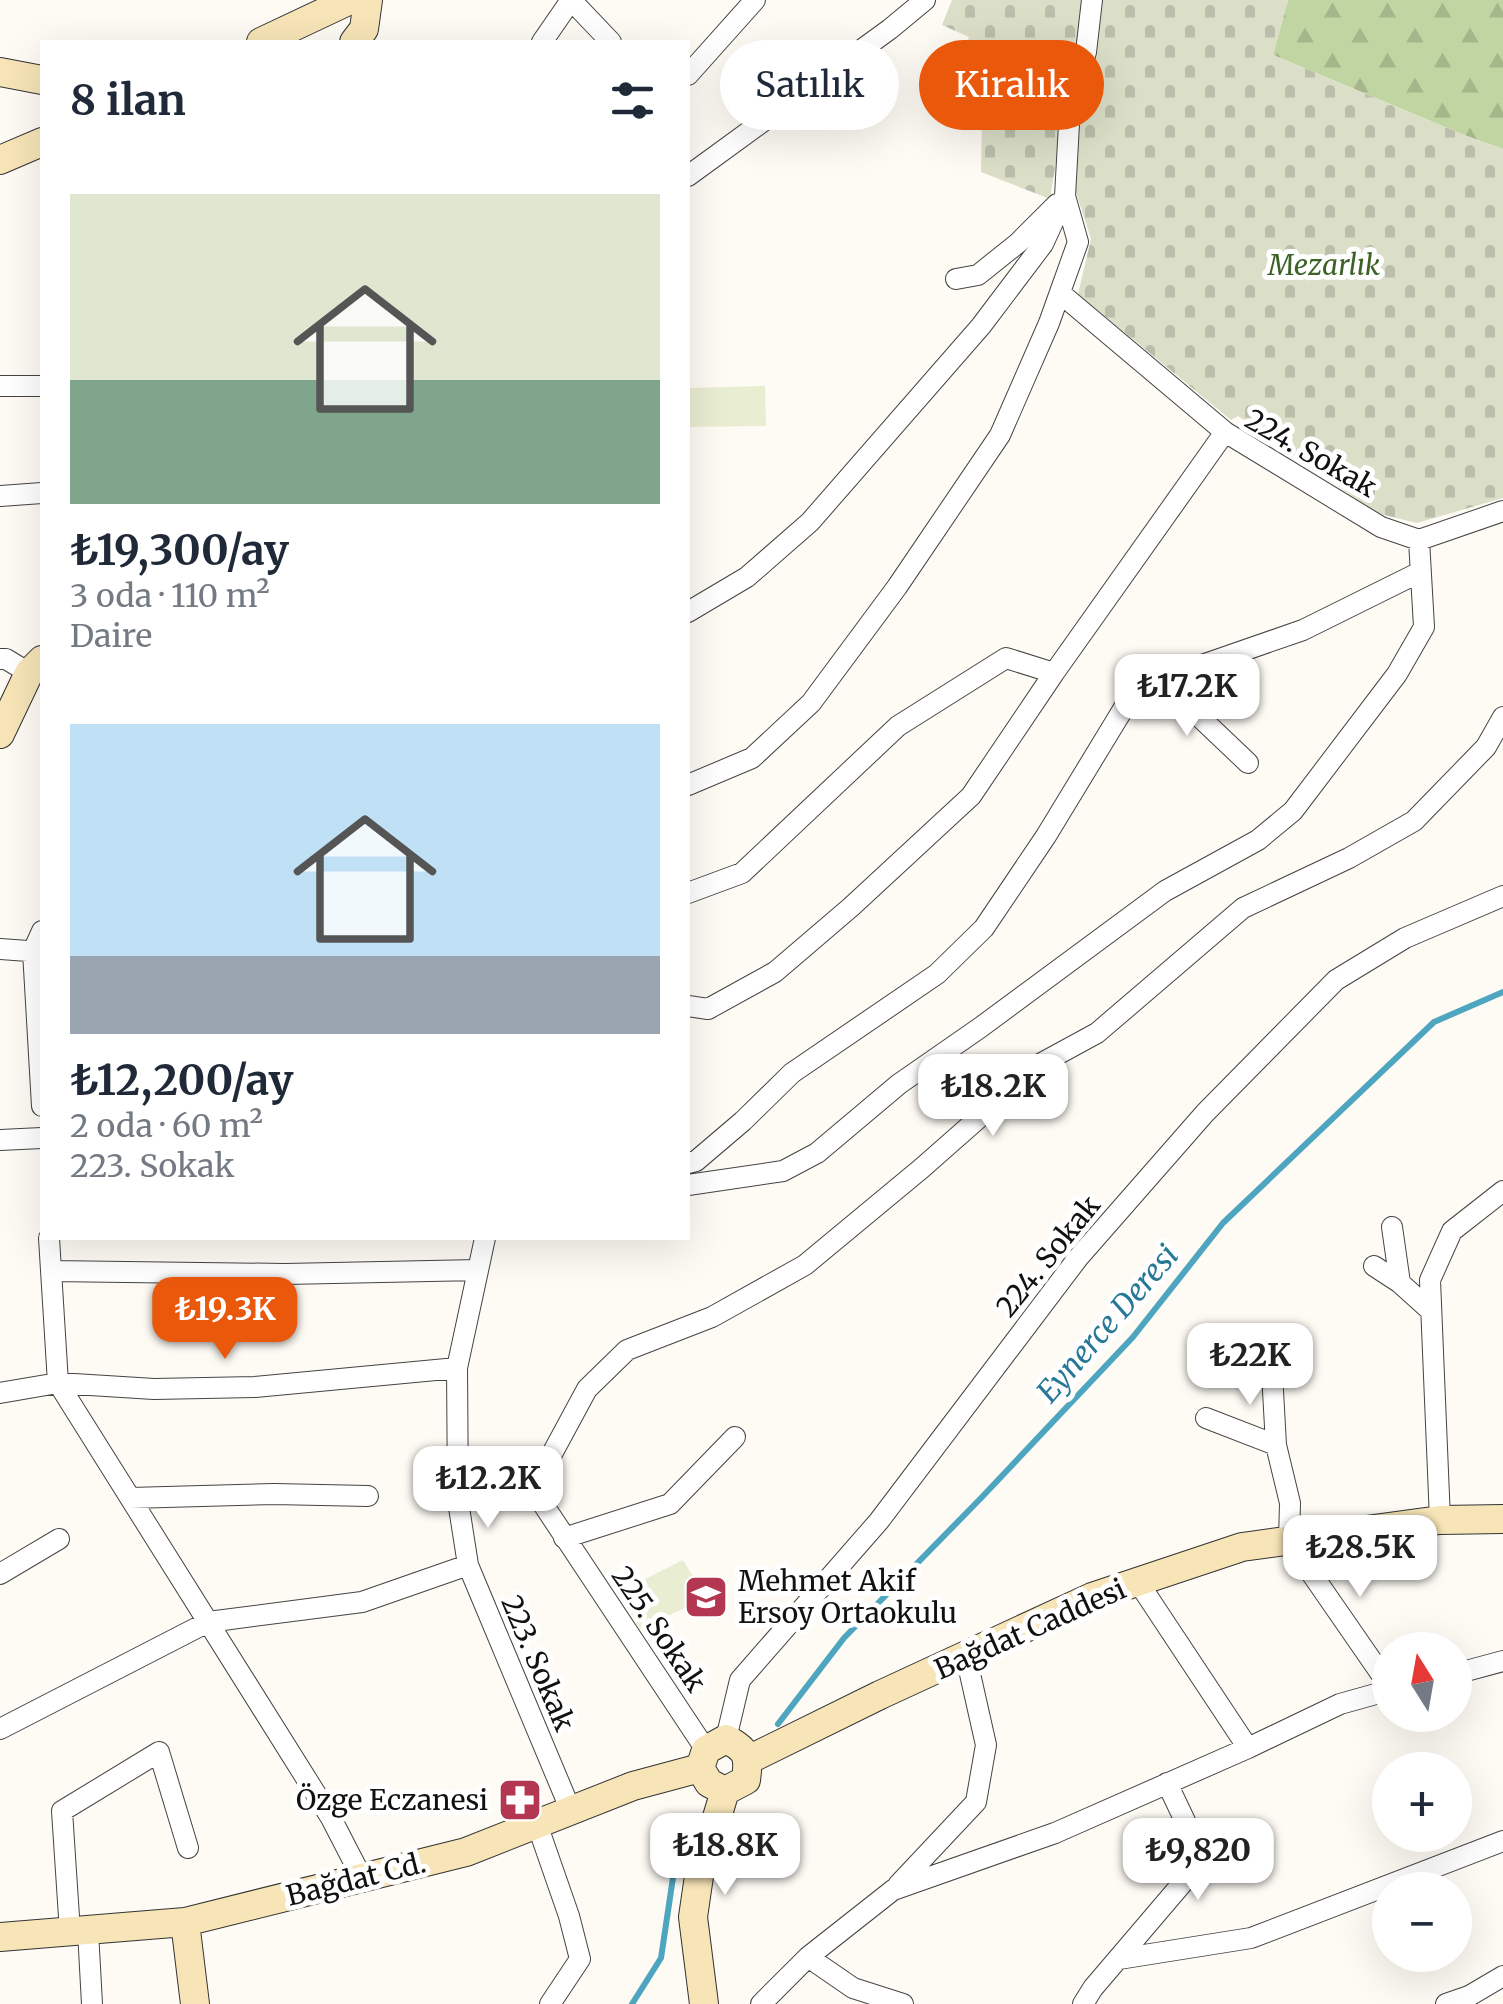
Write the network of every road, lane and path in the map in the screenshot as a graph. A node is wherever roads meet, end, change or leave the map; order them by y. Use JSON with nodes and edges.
{"nodes":[{"id":1,"x":350,"y":0,"type":"edge"},
{"id":2,"x":368,"y":0,"type":"edge"},
{"id":3,"x":571,"y":0,"type":"edge"},
{"id":4,"x":756,"y":0,"type":"edge"},
{"id":5,"x":924,"y":0,"type":"edge"},
{"id":6,"x":1092,"y":0,"type":"edge"},
{"id":7,"x":265,"y":40,"type":"edge"},
{"id":8,"x":356,"y":40,"type":"edge"},
{"id":9,"x":543,"y":40,"type":"edge"},
{"id":10,"x":609,"y":40,"type":"edge"},
{"id":11,"x":0,"y":72,"type":"edge"},
{"id":12,"x":690,"y":72,"type":"edge"},
{"id":13,"x":40,"y":80,"type":"edge"},
{"id":14,"x":40,"y":143,"type":"edge"},
{"id":15,"x":0,"y":160,"type":"edge"},
{"id":16,"x":690,"y":175,"type":"edge"},
{"id":17,"x":1065,"y":196,"type":"junction"},
{"id":18,"x":956,"y":279,"type":"dead end"},
{"id":19,"x":1060,"y":293,"type":"junction"},
{"id":20,"x":0,"y":386,"type":"edge"},
{"id":21,"x":40,"y":386,"type":"edge"},
{"id":22,"x":1225,"y":432,"type":"junction"},
{"id":23,"x":40,"y":493,"type":"edge"},
{"id":24,"x":0,"y":496,"type":"edge"},
{"id":25,"x":1503,"y":511,"type":"edge"},
{"id":26,"x":1418,"y":540,"type":"junction"},
{"id":27,"x":1420,"y":572,"type":"junction"},
{"id":28,"x":690,"y":611,"type":"edge"},
{"id":29,"x":0,"y":659,"type":"edge"},
{"id":30,"x":36,"y":667,"type":"edge"},
{"id":31,"x":1054,"y":673,"type":"junction"},
{"id":32,"x":1136,"y":688,"type":"junction"},
{"id":33,"x":1503,"y":716,"type":"edge"},
{"id":34,"x":0,"y":734,"type":"edge"},
{"id":35,"x":1248,"y":763,"type":"dead end"},
{"id":36,"x":690,"y":784,"type":"edge"},
{"id":37,"x":690,"y":892,"type":"edge"},
{"id":38,"x":1503,"y":896,"type":"edge"},
{"id":39,"x":0,"y":948,"type":"edge"},
{"id":40,"x":38,"y":951,"type":"edge"},
{"id":41,"x":690,"y":1006,"type":"edge"},
{"id":42,"x":40,"y":1028,"type":"edge"},
{"id":43,"x":40,"y":1138,"type":"edge"},
{"id":44,"x":0,"y":1140,"type":"edge"},
{"id":45,"x":690,"y":1162,"type":"edge"},
{"id":46,"x":690,"y":1185,"type":"edge"},
{"id":47,"x":1503,"y":1191,"type":"edge"},
{"id":48,"x":1392,"y":1227,"type":"dead end"},
{"id":49,"x":49,"y":1240,"type":"edge"},
{"id":50,"x":485,"y":1240,"type":"edge"},
{"id":51,"x":1374,"y":1266,"type":"dead end"},
{"id":52,"x":478,"y":1270,"type":"junction"},
{"id":53,"x":51,"y":1271,"type":"junction"},
{"id":54,"x":1400,"y":1283,"type":"junction"},
{"id":55,"x":1430,"y":1310,"type":"junction"},
{"id":56,"x":1271,"y":1355,"type":"dead end"},
{"id":57,"x":457,"y":1368,"type":"junction"},
{"id":58,"x":58,"y":1383,"type":"junction"},
{"id":59,"x":0,"y":1393,"type":"edge"},
{"id":60,"x":1206,"y":1418,"type":"dead end"},
{"id":61,"x":736,"y":1437,"type":"dead end"},
{"id":62,"x":1276,"y":1445,"type":"junction"},
{"id":63,"x":534,"y":1489,"type":"junction"},
{"id":64,"x":368,"y":1496,"type":"dead end"},
{"id":65,"x":130,"y":1498,"type":"junction"},
{"id":66,"x":458,"y":1501,"type":"junction"},
{"id":67,"x":1503,"y":1519,"type":"edge"},
{"id":68,"x":1440,"y":1520,"type":"junction"},
{"id":69,"x":564,"y":1538,"type":"junction"},
{"id":70,"x":59,"y":1539,"type":"dead end"},
{"id":71,"x":1289,"y":1541,"type":"junction"},
{"id":72,"x":468,"y":1565,"type":"junction"},
{"id":73,"x":0,"y":1574,"type":"edge"},
{"id":74,"x":1138,"y":1582,"type":"junction"},
{"id":75,"x":208,"y":1622,"type":"junction"},
{"id":76,"x":966,"y":1656,"type":"junction"},
{"id":77,"x":1503,"y":1661,"type":"edge"},
{"id":78,"x":1372,"y":1663,"type":"edge"},
{"id":79,"x":1472,"y":1669,"type":"edge"},
{"id":80,"x":1372,"y":1694,"type":"edge"},
{"id":81,"x":0,"y":1729,"type":"edge"},
{"id":82,"x":1248,"y":1748,"type":"junction"},
{"id":83,"x":711,"y":1752,"type":"junction"},
{"id":84,"x":748,"y":1760,"type":"junction"},
{"id":85,"x":1167,"y":1783,"type":"junction"},
{"id":86,"x":725,"y":1791,"type":"junction"},
{"id":87,"x":571,"y":1811,"type":"junction"},
{"id":88,"x":537,"y":1824,"type":"junction"},
{"id":89,"x":1503,"y":1840,"type":"edge"},
{"id":90,"x":188,"y":1848,"type":"dead end"},
{"id":91,"x":362,"y":1878,"type":"junction"},
{"id":92,"x":893,"y":1890,"type":"junction"},
{"id":93,"x":185,"y":1922,"type":"junction"},
{"id":94,"x":79,"y":1932,"type":"junction"},
{"id":95,"x":0,"y":1937,"type":"edge"},
{"id":96,"x":808,"y":1956,"type":"junction"},
{"id":97,"x":1119,"y":1959,"type":"junction"},
{"id":98,"x":1503,"y":1976,"type":"edge"},
{"id":99,"x":92,"y":2004,"type":"edge"},
{"id":100,"x":195,"y":2004,"type":"edge"},
{"id":101,"x":550,"y":2004,"type":"edge"},
{"id":102,"x":704,"y":2004,"type":"edge"},
{"id":103,"x":761,"y":2004,"type":"edge"},
{"id":104,"x":903,"y":2004,"type":"edge"},
{"id":105,"x":1083,"y":2004,"type":"edge"},
{"id":106,"x":1446,"y":2004,"type":"edge"}],
"edges":[{"from":1,"to":7,"type":"main road"},
{"from":2,"to":8,"type":"main road"},
{"from":3,"to":9,"type":"street"},
{"from":3,"to":10,"type":"street"},
{"from":4,"to":12,"type":"street"},
{"from":5,"to":16,"type":"street"},
{"from":6,"to":17,"type":"street"},
{"from":11,"to":13,"type":"main road"},
{"from":14,"to":15,"type":"main road"},
{"from":17,"to":18,"type":"street"},
{"from":17,"to":19,"type":"street"},
{"from":17,"to":28,"type":"street"},
{"from":19,"to":22,"type":"street"},
{"from":19,"to":36,"type":"street"},
{"from":20,"to":21,"type":"street"},
{"from":22,"to":26,"type":"street","name":"224. Sokak"},
{"from":22,"to":31,"type":"street","name":"224. Sokak"},
{"from":23,"to":24,"type":"street"},
{"from":25,"to":26,"type":"street"},
{"from":26,"to":27,"type":"street"},
{"from":27,"to":32,"type":"street"},
{"from":27,"to":46,"type":"street"},
{"from":29,"to":30,"type":"street"},
{"from":30,"to":34,"type":"main road"},
{"from":31,"to":37,"type":"street"},
{"from":31,"to":41,"type":"street","name":"224. Sokak"},
{"from":32,"to":35,"type":"street"},
{"from":32,"to":45,"type":"street"},
{"from":33,"to":63,"type":"street"},
{"from":38,"to":83,"type":"street","name":"224. Sokak"},
{"from":39,"to":40,"type":"street"},
{"from":40,"to":42,"type":"street"},
{"from":43,"to":44,"type":"street"},
{"from":47,"to":55,"type":"street"},
{"from":48,"to":54,"type":"street"},
{"from":49,"to":53,"type":"street"},
{"from":50,"to":52,"type":"street","name":"223. Sokak"},
{"from":51,"to":54,"type":"street"},
{"from":52,"to":53,"type":"street"},
{"from":52,"to":57,"type":"street","name":"223. Sokak"},
{"from":53,"to":58,"type":"street"},
{"from":54,"to":55,"type":"street"},
{"from":55,"to":68,"type":"street"},
{"from":56,"to":62,"type":"street"},
{"from":57,"to":58,"type":"street"},
{"from":57,"to":66,"type":"street","name":"223. Sokak"},
{"from":58,"to":59,"type":"street"},
{"from":58,"to":65,"type":"street"},
{"from":60,"to":62,"type":"street"},
{"from":61,"to":69,"type":"street"},
{"from":62,"to":71,"type":"street"},
{"from":63,"to":66,"type":"street"},
{"from":63,"to":69,"type":"street","name":"225. Sokak"},
{"from":64,"to":65,"type":"street"},
{"from":65,"to":75,"type":"street"},
{"from":66,"to":72,"type":"street","name":"223. Sokak"},
{"from":67,"to":68,"type":"main road","name":"Bağdat Caddesi"},
{"from":68,"to":71,"type":"main road","name":"Bağdat Caddesi"},
{"from":69,"to":83,"type":"street","name":"225. Sokak"},
{"from":70,"to":73,"type":"street"},
{"from":71,"to":74,"type":"main road","name":"Bağdat Caddesi"},
{"from":71,"to":78,"type":"street"},
{"from":72,"to":75,"type":"street"},
{"from":72,"to":87,"type":"street","name":"223. Sokak"},
{"from":74,"to":76,"type":"main road","name":"Bağdat Caddesi"},
{"from":74,"to":82,"type":"street"},
{"from":75,"to":81,"type":"street"},
{"from":75,"to":91,"type":"street"},
{"from":76,"to":84,"type":"main road","name":"Bağdat Caddesi"},
{"from":76,"to":92,"type":"street"},
{"from":77,"to":79,"type":"street"},
{"from":80,"to":82,"type":"street"},
{"from":82,"to":85,"type":"street"},
{"from":83,"to":84,"type":"main road"},
{"from":83,"to":86,"type":"main road"},
{"from":83,"to":87,"type":"main road","name":"Bağdat Cd."},
{"from":84,"to":86,"type":"main road"},
{"from":85,"to":92,"type":"street"},
{"from":85,"to":97,"type":"street"},
{"from":86,"to":102,"type":"main road"},
{"from":87,"to":88,"type":"main road","name":"Bağdat Cd."},
{"from":88,"to":91,"type":"main road","name":"Bağdat Cd."},
{"from":88,"to":101,"type":"street"},
{"from":89,"to":97,"type":"street"},
{"from":90,"to":94,"type":"street"},
{"from":91,"to":93,"type":"main road","name":"Bağdat Cd."},
{"from":92,"to":96,"type":"street"},
{"from":93,"to":94,"type":"main road","name":"Bağdat Cd."},
{"from":93,"to":100,"type":"main road"},
{"from":94,"to":95,"type":"main road","name":"Bağdat Cd."},
{"from":94,"to":99,"type":"street"},
{"from":96,"to":103,"type":"street"},
{"from":96,"to":104,"type":"street"},
{"from":97,"to":105,"type":"street"},
{"from":98,"to":106,"type":"street"}]}
